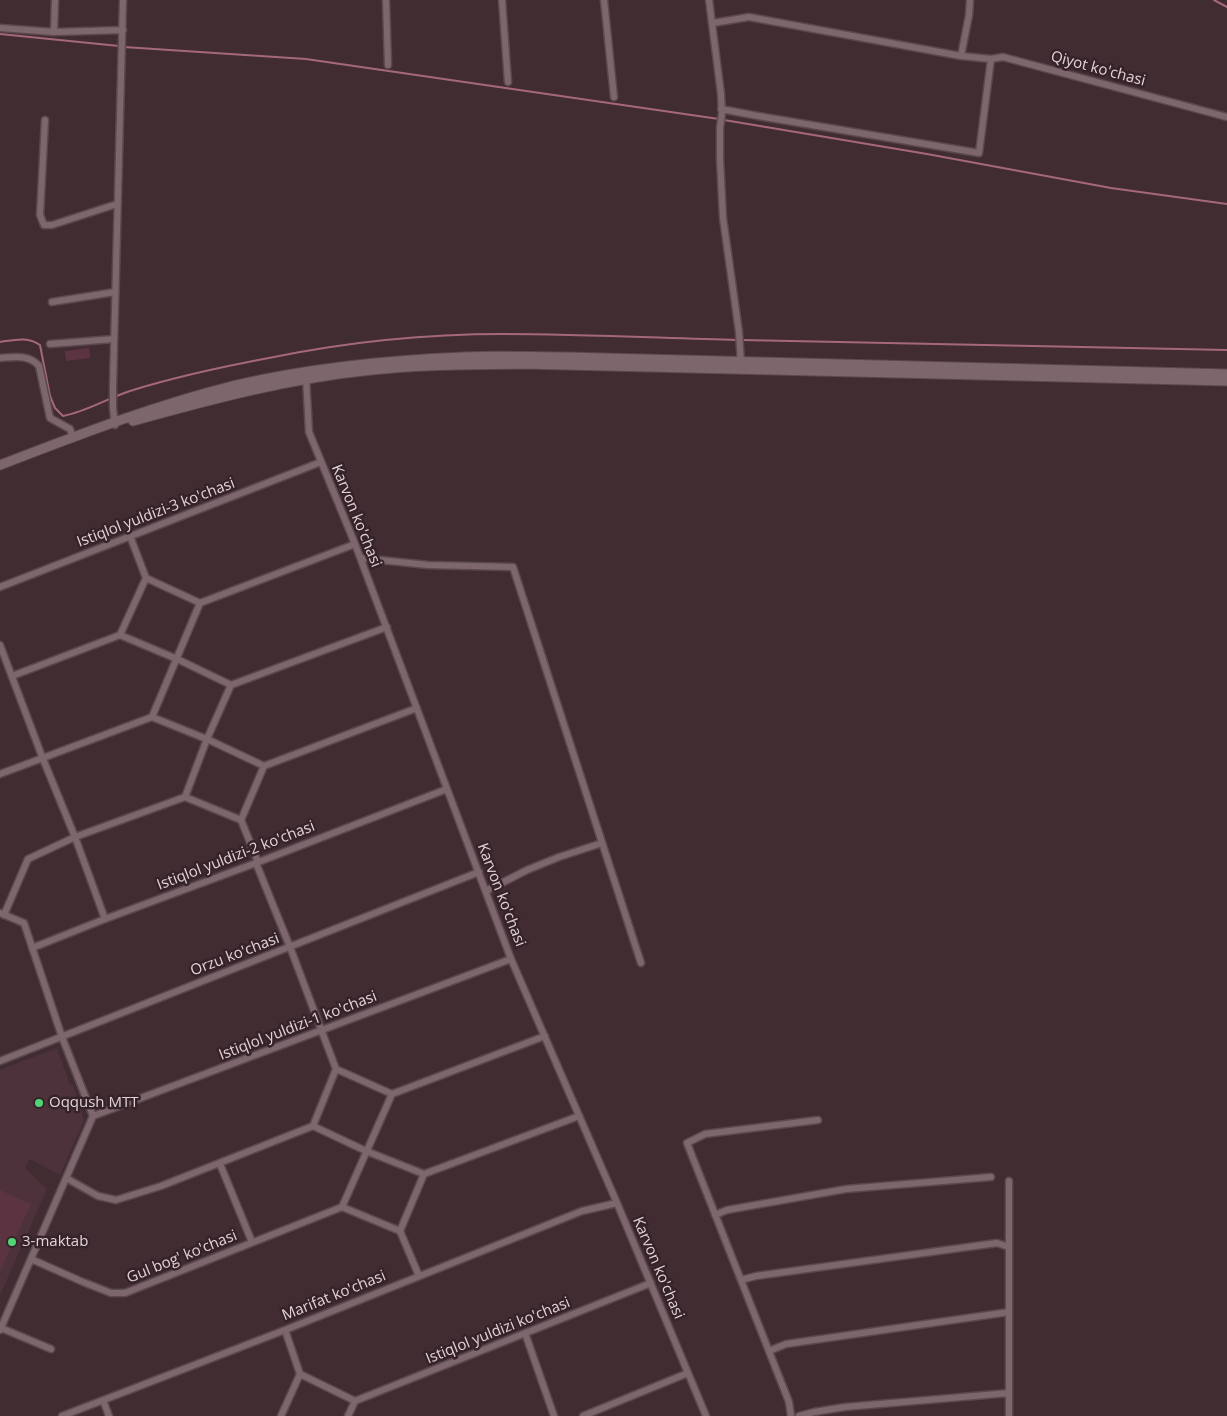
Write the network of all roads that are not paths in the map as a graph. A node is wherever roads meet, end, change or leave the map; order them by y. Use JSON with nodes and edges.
{"nodes":[{"id":1,"x":55,"y":0,"type":"edge"},
{"id":2,"x":123,"y":0,"type":"edge"},
{"id":3,"x":386,"y":0,"type":"edge"},
{"id":4,"x":502,"y":0,"type":"edge"},
{"id":5,"x":604,"y":0,"type":"edge"},
{"id":6,"x":709,"y":0,"type":"edge"},
{"id":7,"x":970,"y":0,"type":"edge"},
{"id":8,"x":713,"y":23,"type":"junction"},
{"id":9,"x":0,"y":28,"type":"edge"},
{"id":10,"x":123,"y":30,"type":"junction"},
{"id":11,"x":54,"y":32,"type":"junction"},
{"id":12,"x":961,"y":56,"type":"junction"},
{"id":13,"x":991,"y":59,"type":"junction"},
{"id":14,"x":388,"y":64,"type":"dead end"},
{"id":15,"x":508,"y":82,"type":"dead end"},
{"id":16,"x":614,"y":97,"type":"dead end"},
{"id":17,"x":721,"y":111,"type":"junction"},
{"id":18,"x":1227,"y":117,"type":"edge"},
{"id":19,"x":44,"y":120,"type":"dead end"},
{"id":20,"x":117,"y":204,"type":"junction"},
{"id":21,"x":115,"y":292,"type":"junction"},
{"id":22,"x":52,"y":302,"type":"dead end"},
{"id":23,"x":114,"y":339,"type":"junction"},
{"id":24,"x":50,"y":344,"type":"dead end"},
{"id":25,"x":0,"y":358,"type":"edge"},
{"id":26,"x":741,"y":366,"type":"junction"},
{"id":27,"x":1227,"y":374,"type":"edge"},
{"id":28,"x":306,"y":376,"type":"junction"},
{"id":29,"x":1227,"y":381,"type":"edge"},
{"id":30,"x":115,"y":423,"type":"junction"},
{"id":31,"x":73,"y":437,"type":"junction"},
{"id":32,"x":321,"y":462,"type":"junction"},
{"id":33,"x":0,"y":465,"type":"edge"},
{"id":34,"x":0,"y":472,"type":"edge"},
{"id":35,"x":130,"y":536,"type":"junction"},
{"id":36,"x":355,"y":544,"type":"junction"},
{"id":37,"x":361,"y":558,"type":"junction"},
{"id":38,"x":146,"y":578,"type":"junction"},
{"id":39,"x":0,"y":587,"type":"edge"},
{"id":40,"x":200,"y":603,"type":"junction"},
{"id":41,"x":387,"y":627,"type":"junction"},
{"id":42,"x":120,"y":635,"type":"junction"},
{"id":43,"x":0,"y":645,"type":"edge"},
{"id":44,"x":177,"y":659,"type":"junction"},
{"id":45,"x":12,"y":676,"type":"junction"},
{"id":46,"x":230,"y":685,"type":"junction"},
{"id":47,"x":417,"y":708,"type":"junction"},
{"id":48,"x":152,"y":717,"type":"junction"},
{"id":49,"x":207,"y":740,"type":"junction"},
{"id":50,"x":43,"y":759,"type":"junction"},
{"id":51,"x":264,"y":766,"type":"junction"},
{"id":52,"x":0,"y":774,"type":"edge"},
{"id":53,"x":448,"y":789,"type":"junction"},
{"id":54,"x":185,"y":797,"type":"junction"},
{"id":55,"x":241,"y":820,"type":"junction"},
{"id":56,"x":75,"y":837,"type":"junction"},
{"id":57,"x":602,"y":843,"type":"junction"},
{"id":58,"x":257,"y":862,"type":"junction"},
{"id":59,"x":479,"y":872,"type":"junction"},
{"id":60,"x":486,"y":890,"type":"junction"},
{"id":61,"x":2,"y":914,"type":"edge"},
{"id":62,"x":105,"y":919,"type":"junction"},
{"id":63,"x":290,"y":947,"type":"junction"},
{"id":64,"x":32,"y":948,"type":"junction"},
{"id":65,"x":512,"y":959,"type":"junction"},
{"id":66,"x":640,"y":963,"type":"dead end"},
{"id":67,"x":321,"y":1030,"type":"junction"},
{"id":68,"x":544,"y":1036,"type":"junction"},
{"id":69,"x":62,"y":1037,"type":"junction"},
{"id":70,"x":0,"y":1061,"type":"edge"},
{"id":71,"x":336,"y":1069,"type":"junction"},
{"id":72,"x":392,"y":1094,"type":"junction"},
{"id":73,"x":93,"y":1116,"type":"junction"},
{"id":74,"x":579,"y":1116,"type":"junction"},
{"id":75,"x":818,"y":1120,"type":"dead end"},
{"id":76,"x":313,"y":1126,"type":"junction"},
{"id":77,"x":366,"y":1151,"type":"junction"},
{"id":78,"x":220,"y":1164,"type":"junction"},
{"id":79,"x":424,"y":1174,"type":"junction"},
{"id":80,"x":991,"y":1177,"type":"dead end"},
{"id":81,"x":66,"y":1178,"type":"junction"},
{"id":82,"x":1009,"y":1181,"type":"dead end"},
{"id":83,"x":617,"y":1203,"type":"junction"},
{"id":84,"x":342,"y":1207,"type":"junction"},
{"id":85,"x":715,"y":1215,"type":"junction"},
{"id":86,"x":400,"y":1231,"type":"junction"},
{"id":87,"x":252,"y":1242,"type":"junction"},
{"id":88,"x":1009,"y":1247,"type":"junction"},
{"id":89,"x":31,"y":1258,"type":"junction"},
{"id":90,"x":419,"y":1276,"type":"junction"},
{"id":91,"x":741,"y":1280,"type":"junction"},
{"id":92,"x":650,"y":1283,"type":"junction"},
{"id":93,"x":1009,"y":1312,"type":"junction"},
{"id":94,"x":0,"y":1329,"type":"edge"},
{"id":95,"x":284,"y":1330,"type":"junction"},
{"id":96,"x":525,"y":1334,"type":"junction"},
{"id":97,"x":51,"y":1350,"type":"dead end"},
{"id":98,"x":769,"y":1351,"type":"junction"},
{"id":99,"x":688,"y":1373,"type":"junction"},
{"id":100,"x":300,"y":1374,"type":"junction"},
{"id":101,"x":1009,"y":1393,"type":"junction"},
{"id":102,"x":103,"y":1400,"type":"junction"},
{"id":103,"x":355,"y":1401,"type":"junction"},
{"id":104,"x":62,"y":1416,"type":"edge"},
{"id":105,"x":109,"y":1416,"type":"edge"},
{"id":106,"x":282,"y":1416,"type":"edge"},
{"id":107,"x":348,"y":1416,"type":"edge"},
{"id":108,"x":554,"y":1416,"type":"edge"},
{"id":109,"x":583,"y":1416,"type":"edge"},
{"id":110,"x":706,"y":1416,"type":"edge"},
{"id":111,"x":792,"y":1416,"type":"edge"},
{"id":112,"x":799,"y":1416,"type":"edge"},
{"id":113,"x":1009,"y":1416,"type":"edge"}],
"edges":[{"from":1,"to":11,"type":"street"},
{"from":2,"to":10,"type":"street"},
{"from":3,"to":14,"type":"street"},
{"from":4,"to":15,"type":"street"},
{"from":5,"to":16,"type":"street"},
{"from":6,"to":8,"type":"street"},
{"from":7,"to":12,"type":"street"},
{"from":8,"to":12,"type":"street","name":"Qiyot ko'chasi"},
{"from":8,"to":17,"type":"street"},
{"from":9,"to":11,"type":"street"},
{"from":10,"to":11,"type":"street"},
{"from":10,"to":20,"type":"street"},
{"from":12,"to":13,"type":"street","name":"Qiyot ko'chasi"},
{"from":13,"to":17,"type":"street"},
{"from":13,"to":18,"type":"street","name":"Qiyot ko'chasi"},
{"from":17,"to":26,"type":"street"},
{"from":19,"to":20,"type":"street"},
{"from":20,"to":21,"type":"street"},
{"from":21,"to":22,"type":"street"},
{"from":21,"to":23,"type":"street"},
{"from":23,"to":24,"type":"street"},
{"from":23,"to":30,"type":"street"},
{"from":25,"to":31,"type":"street"},
{"from":26,"to":27,"type":"main road"},
{"from":26,"to":28,"type":"main road"},
{"from":26,"to":29,"type":"main road"},
{"from":28,"to":30,"type":"main road"},
{"from":28,"to":32,"type":"street","name":"Karvon ko'chasi"},
{"from":30,"to":31,"type":"main road"},
{"from":30,"to":34,"type":"main road"},
{"from":31,"to":33,"type":"main road"},
{"from":32,"to":35,"type":"street","name":"Istiqlol yuldizi-3 ko'chasi"},
{"from":32,"to":36,"type":"street","name":"Karvon ko'chasi"},
{"from":35,"to":38,"type":"street"},
{"from":35,"to":39,"type":"street","name":"Istiqlol yuldizi-3 ko'chasi"},
{"from":36,"to":37,"type":"street","name":"Karvon ko'chasi"},
{"from":36,"to":40,"type":"street"},
{"from":37,"to":41,"type":"street","name":"Karvon ko'chasi"},
{"from":37,"to":57,"type":"street"},
{"from":38,"to":40,"type":"street"},
{"from":38,"to":42,"type":"street"},
{"from":40,"to":44,"type":"street"},
{"from":41,"to":46,"type":"street"},
{"from":41,"to":47,"type":"street","name":"Karvon ko'chasi"},
{"from":42,"to":44,"type":"street"},
{"from":42,"to":45,"type":"street"},
{"from":43,"to":45,"type":"street"},
{"from":44,"to":46,"type":"street"},
{"from":44,"to":48,"type":"street"},
{"from":45,"to":50,"type":"street"},
{"from":46,"to":49,"type":"street"},
{"from":47,"to":51,"type":"street"},
{"from":47,"to":53,"type":"street","name":"Karvon ko'chasi"},
{"from":48,"to":49,"type":"street"},
{"from":48,"to":50,"type":"street"},
{"from":49,"to":51,"type":"street"},
{"from":49,"to":54,"type":"street"},
{"from":50,"to":52,"type":"street"},
{"from":50,"to":56,"type":"street"},
{"from":51,"to":55,"type":"street"},
{"from":53,"to":58,"type":"street","name":"Istiqlol yuldizi-2 ko'chasi"},
{"from":53,"to":59,"type":"street","name":"Karvon ko'chasi"},
{"from":54,"to":55,"type":"street"},
{"from":54,"to":56,"type":"street"},
{"from":55,"to":58,"type":"street"},
{"from":56,"to":61,"type":"street"},
{"from":56,"to":62,"type":"street"},
{"from":57,"to":60,"type":"street"},
{"from":57,"to":66,"type":"street"},
{"from":58,"to":62,"type":"street","name":"Istiqlol yuldizi-2 ko'chasi"},
{"from":58,"to":63,"type":"street"},
{"from":59,"to":60,"type":"street","name":"Karvon ko'chasi"},
{"from":59,"to":63,"type":"street","name":"Orzu ko'chasi"},
{"from":60,"to":65,"type":"street","name":"Karvon ko'chasi"},
{"from":61,"to":64,"type":"street"},
{"from":62,"to":64,"type":"street","name":"Istiqlol yuldizi-2 ko'chasi"},
{"from":63,"to":67,"type":"street"},
{"from":63,"to":69,"type":"street","name":"Orzu ko'chasi"},
{"from":64,"to":69,"type":"street"},
{"from":65,"to":67,"type":"street","name":"Istiqlol yuldizi-1 ko'chasi"},
{"from":65,"to":68,"type":"street","name":"Karvon ko'chasi"},
{"from":67,"to":71,"type":"street"},
{"from":67,"to":73,"type":"street","name":"Istiqlol yuldizi-1 ko'chasi"},
{"from":68,"to":72,"type":"street"},
{"from":68,"to":74,"type":"street","name":"Karvon ko'chasi"},
{"from":69,"to":70,"type":"street","name":"Orzu ko'chasi"},
{"from":69,"to":73,"type":"street"},
{"from":71,"to":72,"type":"street"},
{"from":71,"to":76,"type":"street"},
{"from":72,"to":77,"type":"street"},
{"from":73,"to":81,"type":"street"},
{"from":74,"to":79,"type":"street"},
{"from":74,"to":83,"type":"street","name":"Karvon ko'chasi"},
{"from":75,"to":85,"type":"street"},
{"from":76,"to":77,"type":"street"},
{"from":76,"to":78,"type":"street"},
{"from":77,"to":79,"type":"street"},
{"from":77,"to":84,"type":"street"},
{"from":78,"to":81,"type":"street"},
{"from":78,"to":87,"type":"street"},
{"from":79,"to":86,"type":"street"},
{"from":80,"to":85,"type":"street"},
{"from":81,"to":89,"type":"street"},
{"from":82,"to":88,"type":"street"},
{"from":83,"to":90,"type":"street","name":"Marifat ko'chasi"},
{"from":83,"to":92,"type":"street","name":"Karvon ko'chasi"},
{"from":84,"to":86,"type":"street"},
{"from":84,"to":87,"type":"street","name":"Gul bog' ko'chasi"},
{"from":85,"to":91,"type":"street"},
{"from":86,"to":90,"type":"street"},
{"from":87,"to":89,"type":"street","name":"Gul bog' ko'chasi"},
{"from":88,"to":91,"type":"street"},
{"from":88,"to":93,"type":"street"},
{"from":89,"to":94,"type":"street"},
{"from":90,"to":95,"type":"street","name":"Marifat ko'chasi"},
{"from":91,"to":98,"type":"street"},
{"from":92,"to":96,"type":"street","name":"Istiqlol yuldizi ko'chasi"},
{"from":92,"to":99,"type":"street","name":"Karvon ko'chasi"},
{"from":93,"to":98,"type":"street"},
{"from":93,"to":101,"type":"street"},
{"from":94,"to":97,"type":"street"},
{"from":95,"to":100,"type":"street"},
{"from":95,"to":102,"type":"street","name":"Marifat ko'chasi"},
{"from":96,"to":103,"type":"street","name":"Istiqlol yuldizi ko'chasi"},
{"from":96,"to":108,"type":"street"},
{"from":98,"to":111,"type":"street"},
{"from":99,"to":109,"type":"street"},
{"from":99,"to":110,"type":"street","name":"Karvon ko'chasi"},
{"from":100,"to":103,"type":"street"},
{"from":100,"to":106,"type":"street"},
{"from":101,"to":112,"type":"street"},
{"from":101,"to":113,"type":"street"},
{"from":102,"to":104,"type":"street","name":"Marifat ko'chasi"},
{"from":102,"to":105,"type":"street"},
{"from":103,"to":107,"type":"street"}]}
